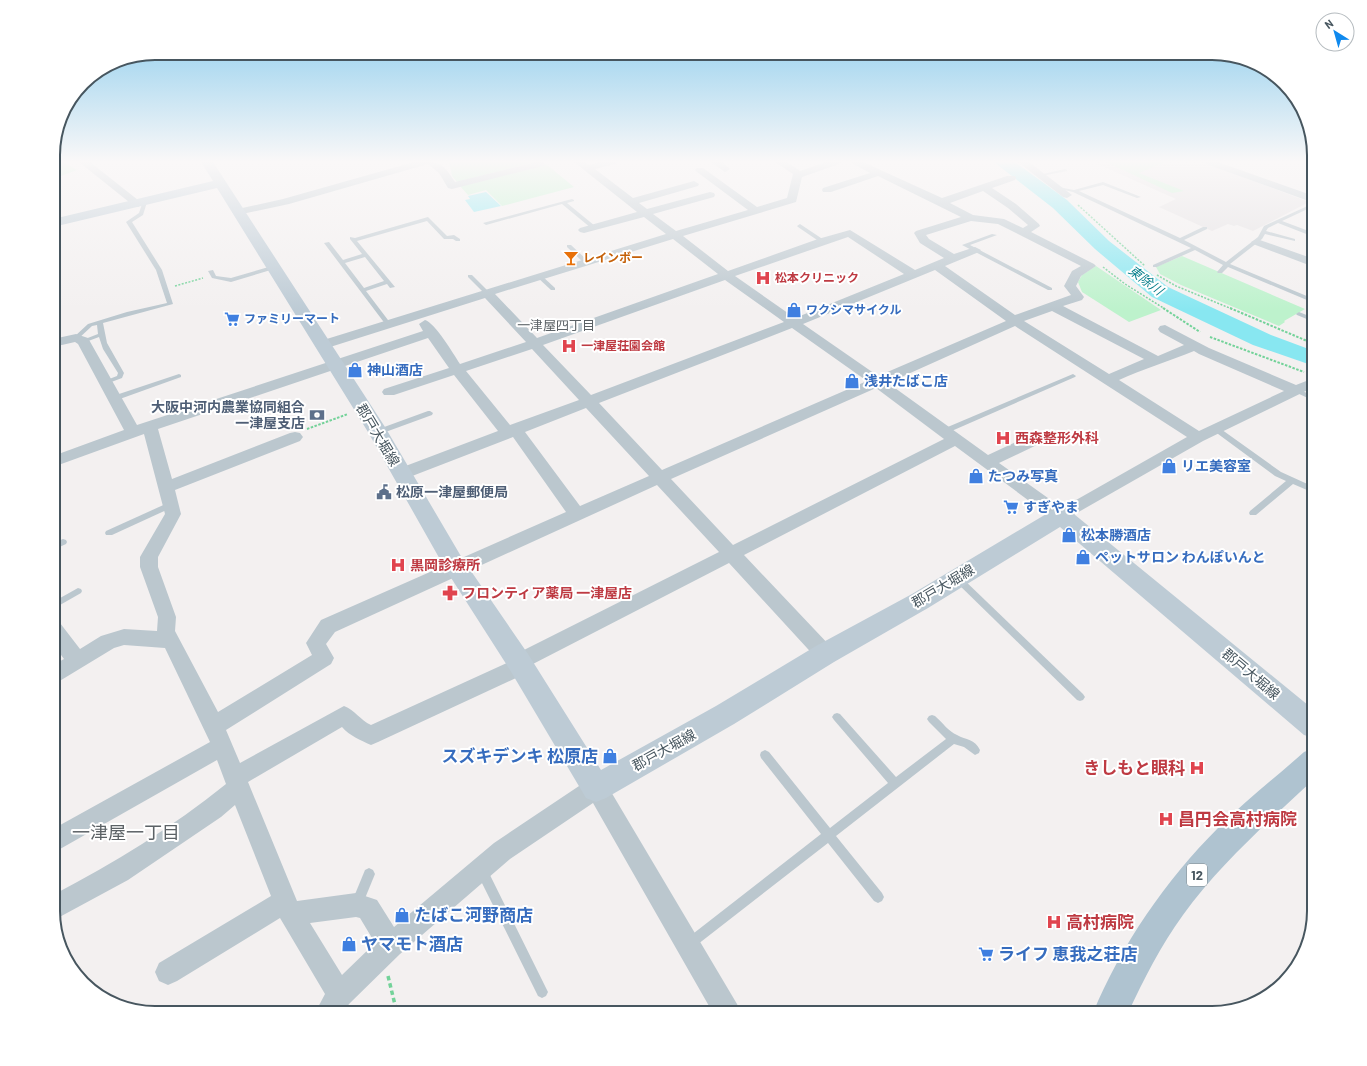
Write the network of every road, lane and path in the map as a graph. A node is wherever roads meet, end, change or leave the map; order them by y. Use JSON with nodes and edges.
{"nodes":[{"id":1,"x":103,"y":212,"type":"edge"},
{"id":2,"x":141,"y":212,"type":"edge"},
{"id":3,"x":237,"y":212,"type":"edge"},
{"id":4,"x":527,"y":212,"type":"edge"},
{"id":5,"x":573,"y":212,"type":"edge"},
{"id":6,"x":644,"y":212,"type":"joint"},
{"id":7,"x":754,"y":212,"type":"edge"},
{"id":8,"x":959,"y":212,"type":"edge"},
{"id":9,"x":1019,"y":212,"type":"edge"},
{"id":10,"x":1088,"y":212,"type":"edge"},
{"id":11,"x":1114,"y":212,"type":"edge"},
{"id":12,"x":1298,"y":212,"type":"edge"},
{"id":13,"x":970,"y":218,"type":"junction"},
{"id":14,"x":60,"y":221,"type":"edge"},
{"id":15,"x":1277,"y":222,"type":"junction"},
{"id":16,"x":486,"y":223,"type":"dead end"},
{"id":17,"x":800,"y":226,"type":"dead end"},
{"id":18,"x":589,"y":228,"type":"joint"},
{"id":19,"x":1205,"y":228,"type":"dead end"},
{"id":20,"x":1264,"y":232,"type":"junction"},
{"id":21,"x":1022,"y":233,"type":"junction"},
{"id":22,"x":1307,"y":233,"type":"edge"},
{"id":23,"x":994,"y":235,"type":"dead end"},
{"id":24,"x":675,"y":236,"type":"junction"},
{"id":25,"x":458,"y":240,"type":"dead end"},
{"id":26,"x":1180,"y":240,"type":"junction"},
{"id":27,"x":1293,"y":240,"type":"dead end"},
{"id":28,"x":822,"y":241,"type":"junction"},
{"id":29,"x":1257,"y":242,"type":"junction"},
{"id":30,"x":328,"y":243,"type":"dead end"},
{"id":31,"x":569,"y":246,"type":"dead end"},
{"id":32,"x":1195,"y":248,"type":"junction"},
{"id":33,"x":974,"y":250,"type":"junction"},
{"id":34,"x":366,"y":255,"type":"junction"},
{"id":35,"x":954,"y":259,"type":"junction"},
{"id":36,"x":1307,"y":260,"type":"edge"},
{"id":37,"x":342,"y":262,"type":"junction"},
{"id":38,"x":586,"y":262,"type":"junction"},
{"id":39,"x":1227,"y":265,"type":"junction"},
{"id":40,"x":938,"y":266,"type":"junction"},
{"id":41,"x":1101,"y":266,"type":"dead end"},
{"id":42,"x":1155,"y":266,"type":"dead end"},
{"id":43,"x":272,"y":268,"type":"junction"},
{"id":44,"x":1149,"y":269,"type":"dead end"},
{"id":45,"x":1220,"y":272,"type":"dead end"},
{"id":46,"x":212,"y":273,"type":"joint"},
{"id":47,"x":1155,"y":274,"type":"dead end"},
{"id":48,"x":726,"y":275,"type":"junction"},
{"id":49,"x":914,"y":275,"type":"junction"},
{"id":50,"x":470,"y":276,"type":"dead end"},
{"id":51,"x":539,"y":276,"type":"junction"},
{"id":52,"x":388,"y":282,"type":"junction"},
{"id":53,"x":392,"y":287,"type":"dead end"},
{"id":54,"x":165,"y":289,"type":"junction"},
{"id":55,"x":553,"y":289,"type":"dead end"},
{"id":56,"x":1050,"y":289,"type":"dead end"},
{"id":57,"x":362,"y":290,"type":"junction"},
{"id":58,"x":487,"y":293,"type":"junction"},
{"id":59,"x":1307,"y":298,"type":"edge"},
{"id":60,"x":1053,"y":306,"type":"junction"},
{"id":61,"x":1298,"y":314,"type":"dead end"},
{"id":62,"x":418,"y":315,"type":"junction"},
{"id":63,"x":1307,"y":317,"type":"edge"},
{"id":64,"x":1015,"y":321,"type":"junction"},
{"id":65,"x":100,"y":322,"type":"junction"},
{"id":66,"x":793,"y":323,"type":"junction"},
{"id":67,"x":388,"y":324,"type":"junction"},
{"id":68,"x":1165,"y":329,"type":"dead end"},
{"id":69,"x":432,"y":332,"type":"junction"},
{"id":70,"x":100,"y":335,"type":"junction"},
{"id":71,"x":80,"y":340,"type":"junction"},
{"id":72,"x":1307,"y":341,"type":"edge"},
{"id":73,"x":60,"y":342,"type":"edge"},
{"id":74,"x":534,"y":344,"type":"junction"},
{"id":75,"x":322,"y":345,"type":"junction"},
{"id":76,"x":1194,"y":346,"type":"junction"},
{"id":77,"x":1156,"y":360,"type":"junction"},
{"id":78,"x":334,"y":363,"type":"junction"},
{"id":79,"x":457,"y":369,"type":"junction"},
{"id":80,"x":179,"y":376,"type":"dead end"},
{"id":81,"x":1073,"y":376,"type":"dead end"},
{"id":82,"x":1307,"y":376,"type":"edge"},
{"id":83,"x":1108,"y":380,"type":"junction"},
{"id":84,"x":106,"y":382,"type":"junction"},
{"id":85,"x":877,"y":382,"type":"junction"},
{"id":86,"x":1307,"y":382,"type":"edge"},
{"id":87,"x":1295,"y":390,"type":"junction"},
{"id":88,"x":388,"y":392,"type":"dead end"},
{"id":89,"x":1307,"y":396,"type":"edge"},
{"id":90,"x":115,"y":398,"type":"junction"},
{"id":91,"x":588,"y":401,"type":"junction"},
{"id":92,"x":355,"y":411,"type":"dead end"},
{"id":93,"x":430,"y":414,"type":"dead end"},
{"id":94,"x":141,"y":429,"type":"junction"},
{"id":95,"x":1216,"y":429,"type":"junction"},
{"id":96,"x":511,"y":430,"type":"junction"},
{"id":97,"x":378,"y":432,"type":"junction"},
{"id":98,"x":950,"y":435,"type":"junction"},
{"id":99,"x":295,"y":436,"type":"joint"},
{"id":100,"x":1198,"y":437,"type":"junction"},
{"id":101,"x":1036,"y":440,"type":"dead end"},
{"id":102,"x":60,"y":459,"type":"edge"},
{"id":103,"x":987,"y":462,"type":"junction"},
{"id":104,"x":401,"y":474,"type":"junction"},
{"id":105,"x":659,"y":478,"type":"junction"},
{"id":106,"x":1292,"y":481,"type":"junction"},
{"id":107,"x":1307,"y":487,"type":"edge"},
{"id":108,"x":168,"y":496,"type":"junction"},
{"id":109,"x":1253,"y":513,"type":"dead end"},
{"id":110,"x":578,"y":514,"type":"junction"},
{"id":111,"x":1061,"y":516,"type":"junction"},
{"id":112,"x":109,"y":533,"type":"dead end"},
{"id":113,"x":63,"y":542,"type":"dead end"},
{"id":114,"x":60,"y":544,"type":"edge"},
{"id":115,"x":732,"y":554,"type":"junction"},
{"id":116,"x":456,"y":567,"type":"junction"},
{"id":117,"x":956,"y":578,"type":"junction"},
{"id":118,"x":78,"y":592,"type":"dead end"},
{"id":119,"x":60,"y":602,"type":"edge"},
{"id":120,"x":60,"y":638,"type":"edge"},
{"id":121,"x":170,"y":640,"type":"junction"},
{"id":122,"x":825,"y":654,"type":"junction"},
{"id":123,"x":77,"y":661,"type":"junction"},
{"id":124,"x":520,"y":664,"type":"junction"},
{"id":125,"x":60,"y":672,"type":"edge"},
{"id":126,"x":1080,"y":697,"type":"dead end"},
{"id":127,"x":836,"y":717,"type":"dead end"},
{"id":128,"x":932,"y":719,"type":"dead end"},
{"id":129,"x":1307,"y":720,"type":"edge"},
{"id":130,"x":214,"y":726,"type":"junction"},
{"id":131,"x":953,"y":739,"type":"junction"},
{"id":132,"x":222,"y":746,"type":"junction"},
{"id":133,"x":975,"y":750,"type":"dead end"},
{"id":134,"x":765,"y":755,"type":"dead end"},
{"id":135,"x":1307,"y":767,"type":"edge"},
{"id":136,"x":237,"y":783,"type":"junction"},
{"id":137,"x":896,"y":784,"type":"junction"},
{"id":138,"x":596,"y":788,"type":"junction"},
{"id":139,"x":60,"y":836,"type":"edge"},
{"id":140,"x":828,"y":836,"type":"junction"},
{"id":141,"x":481,"y":869,"type":"junction"},
{"id":142,"x":369,"y":874,"type":"dead end"},
{"id":143,"x":878,"y":897,"type":"dead end"},
{"id":144,"x":60,"y":904,"type":"edge"},
{"id":145,"x":356,"y":905,"type":"junction"},
{"id":146,"x":287,"y":907,"type":"junction"},
{"id":147,"x":687,"y":945,"type":"junction"},
{"id":148,"x":387,"y":950,"type":"junction"},
{"id":149,"x":168,"y":972,"type":"dead end"},
{"id":150,"x":542,"y":992,"type":"dead end"},
{"id":151,"x":334,"y":1004,"type":"edge"},
{"id":152,"x":396,"y":1006,"type":"edge"},
{"id":153,"x":724,"y":1006,"type":"edge"},
{"id":154,"x":1113,"y":1006,"type":"edge"}],
"edges":[{"from":1,"to":14,"type":"main road"},
{"from":2,"to":54,"type":"lane"},
{"from":3,"to":43,"type":"main road","name":"郡戸大堀線"},
{"from":4,"to":16,"type":"lane"},
{"from":5,"to":18,"type":"lane"},
{"from":6,"to":18,"type":"street"},
{"from":6,"to":24,"type":"street"},
{"from":7,"to":24,"type":"street"},
{"from":8,"to":13,"type":"street"},
{"from":9,"to":21,"type":"street"},
{"from":10,"to":44,"type":"path"},
{"from":11,"to":26,"type":"lane"},
{"from":12,"to":15,"type":"lane"},
{"from":13,"to":21,"type":"street"},
{"from":13,"to":35,"type":"street"},
{"from":15,"to":20,"type":"lane"},
{"from":15,"to":22,"type":"lane"},
{"from":17,"to":28,"type":"lane"},
{"from":19,"to":26,"type":"lane"},
{"from":20,"to":27,"type":"lane"},
{"from":20,"to":29,"type":"lane"},
{"from":21,"to":60,"type":"street"},
{"from":23,"to":33,"type":"lane"},
{"from":24,"to":38,"type":"street"},
{"from":24,"to":48,"type":"street"},
{"from":25,"to":34,"type":"lane"},
{"from":26,"to":32,"type":"lane"},
{"from":28,"to":48,"type":"street"},
{"from":28,"to":49,"type":"street"},
{"from":29,"to":36,"type":"street"},
{"from":29,"to":39,"type":"lane"},
{"from":30,"to":37,"type":"lane"},
{"from":31,"to":38,"type":"lane"},
{"from":32,"to":39,"type":"lane"},
{"from":32,"to":42,"type":"lane"},
{"from":33,"to":35,"type":"street"},
{"from":33,"to":56,"type":"lane"},
{"from":34,"to":37,"type":"lane"},
{"from":34,"to":52,"type":"lane"},
{"from":35,"to":40,"type":"street"},
{"from":37,"to":57,"type":"lane"},
{"from":38,"to":51,"type":"street"},
{"from":39,"to":45,"type":"lane"},
{"from":39,"to":59,"type":"lane"},
{"from":40,"to":49,"type":"street"},
{"from":40,"to":64,"type":"street"},
{"from":41,"to":82,"type":"path"},
{"from":43,"to":46,"type":"lane"},
{"from":43,"to":75,"type":"main road","name":"郡戸大堀線"},
{"from":46,"to":54,"type":"path"},
{"from":47,"to":72,"type":"path"},
{"from":48,"to":66,"type":"street"},
{"from":48,"to":74,"type":"street"},
{"from":49,"to":66,"type":"street"},
{"from":50,"to":58,"type":"lane"},
{"from":51,"to":55,"type":"lane"},
{"from":51,"to":58,"type":"street"},
{"from":52,"to":53,"type":"lane"},
{"from":52,"to":57,"type":"lane"},
{"from":54,"to":65,"type":"lane"},
{"from":57,"to":67,"type":"lane"},
{"from":58,"to":62,"type":"street"},
{"from":58,"to":74,"type":"street"},
{"from":60,"to":64,"type":"street"},
{"from":60,"to":77,"type":"street"},
{"from":61,"to":63,"type":"lane"},
{"from":62,"to":67,"type":"street"},
{"from":62,"to":69,"type":"street"},
{"from":64,"to":83,"type":"street"},
{"from":64,"to":85,"type":"street"},
{"from":65,"to":70,"type":"lane"},
{"from":65,"to":71,"type":"lane"},
{"from":66,"to":85,"type":"street"},
{"from":66,"to":91,"type":"street"},
{"from":67,"to":75,"type":"street"},
{"from":68,"to":76,"type":"street"},
{"from":69,"to":78,"type":"street"},
{"from":69,"to":79,"type":"street"},
{"from":70,"to":71,"type":"lane"},
{"from":70,"to":84,"type":"lane"},
{"from":71,"to":73,"type":"street"},
{"from":71,"to":84,"type":"street"},
{"from":74,"to":79,"type":"street"},
{"from":74,"to":91,"type":"street"},
{"from":75,"to":78,"type":"main road","name":"郡戸大堀線"},
{"from":76,"to":77,"type":"street"},
{"from":76,"to":87,"type":"street"},
{"from":77,"to":83,"type":"street"},
{"from":78,"to":94,"type":"street"},
{"from":78,"to":97,"type":"main road","name":"郡戸大堀線"},
{"from":79,"to":88,"type":"street"},
{"from":79,"to":96,"type":"street"},
{"from":80,"to":90,"type":"lane"},
{"from":81,"to":98,"type":"lane"},
{"from":83,"to":100,"type":"street"},
{"from":84,"to":90,"type":"street"},
{"from":85,"to":98,"type":"street"},
{"from":85,"to":105,"type":"street"},
{"from":86,"to":87,"type":"street"},
{"from":87,"to":89,"type":"lane"},
{"from":87,"to":95,"type":"street"},
{"from":90,"to":94,"type":"street"},
{"from":91,"to":96,"type":"street"},
{"from":91,"to":105,"type":"street"},
{"from":92,"to":99,"type":"path"},
{"from":93,"to":97,"type":"lane"},
{"from":94,"to":102,"type":"street"},
{"from":94,"to":108,"type":"street"},
{"from":95,"to":100,"type":"street"},
{"from":95,"to":106,"type":"lane"},
{"from":96,"to":104,"type":"street"},
{"from":96,"to":110,"type":"street"},
{"from":97,"to":104,"type":"main road","name":"郡戸大堀線"},
{"from":98,"to":103,"type":"street"},
{"from":98,"to":115,"type":"street"},
{"from":99,"to":108,"type":"street"},
{"from":100,"to":111,"type":"street"},
{"from":101,"to":103,"type":"street"},
{"from":103,"to":111,"type":"street"},
{"from":104,"to":116,"type":"main road","name":"郡戸大堀線"},
{"from":105,"to":110,"type":"street"},
{"from":105,"to":115,"type":"street"},
{"from":106,"to":107,"type":"lane"},
{"from":106,"to":109,"type":"lane"},
{"from":108,"to":112,"type":"lane"},
{"from":108,"to":121,"type":"street"},
{"from":110,"to":116,"type":"street"},
{"from":111,"to":117,"type":"main road","name":"郡戸大堀線"},
{"from":111,"to":129,"type":"main road","name":"郡戸大堀線"},
{"from":113,"to":114,"type":"lane"},
{"from":115,"to":122,"type":"street"},
{"from":115,"to":124,"type":"street"},
{"from":116,"to":124,"type":"main road","name":"郡戸大堀線"},
{"from":116,"to":130,"type":"street"},
{"from":117,"to":122,"type":"main road","name":"郡戸大堀線"},
{"from":117,"to":126,"type":"lane"},
{"from":118,"to":119,"type":"lane"},
{"from":120,"to":123,"type":"street"},
{"from":121,"to":123,"type":"street"},
{"from":121,"to":130,"type":"street"},
{"from":122,"to":138,"type":"main road","name":"郡戸大堀線"},
{"from":123,"to":125,"type":"street"},
{"from":124,"to":136,"type":"street"},
{"from":124,"to":138,"type":"main road","name":"郡戸大堀線"},
{"from":127,"to":137,"type":"lane"},
{"from":128,"to":131,"type":"lane"},
{"from":130,"to":132,"type":"street"},
{"from":131,"to":133,"type":"lane"},
{"from":131,"to":137,"type":"lane"},
{"from":132,"to":136,"type":"street"},
{"from":132,"to":139,"type":"street"},
{"from":134,"to":140,"type":"lane"},
{"from":135,"to":154,"type":"main road","number":"12"},
{"from":136,"to":144,"type":"street"},
{"from":136,"to":146,"type":"street"},
{"from":137,"to":140,"type":"lane"},
{"from":138,"to":141,"type":"street"},
{"from":138,"to":147,"type":"street"},
{"from":140,"to":143,"type":"lane"},
{"from":140,"to":147,"type":"lane"},
{"from":141,"to":148,"type":"street"},
{"from":141,"to":150,"type":"lane"},
{"from":142,"to":145,"type":"lane"},
{"from":145,"to":146,"type":"street"},
{"from":145,"to":148,"type":"street"},
{"from":146,"to":149,"type":"street"},
{"from":146,"to":151,"type":"street"},
{"from":147,"to":153,"type":"street"},
{"from":148,"to":151,"type":"street"},
{"from":148,"to":152,"type":"path"}]}
